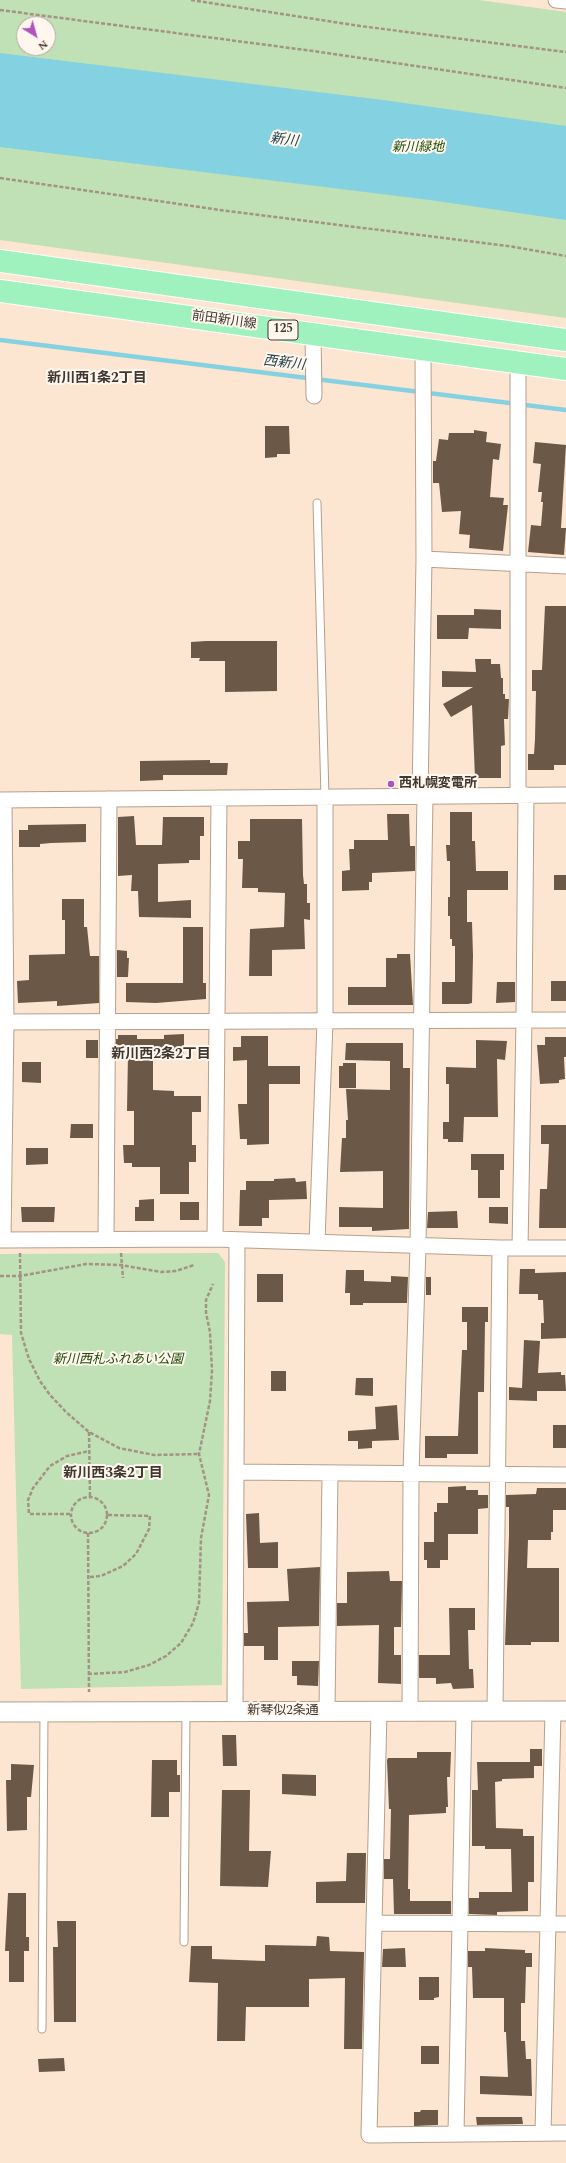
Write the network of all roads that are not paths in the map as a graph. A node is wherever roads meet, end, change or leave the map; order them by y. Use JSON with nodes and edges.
{"nodes":[{"id":1,"x":556,"y":0,"type":"edge"},
{"id":2,"x":566,"y":1,"type":"edge"},
{"id":3,"x":0,"y":261,"type":"edge"},
{"id":4,"x":0,"y":290,"type":"edge"},
{"id":5,"x":313,"y":334,"type":"junction"},
{"id":6,"x":566,"y":340,"type":"edge"},
{"id":7,"x":423,"y":348,"type":"junction"},
{"id":8,"x":518,"y":362,"type":"junction"},
{"id":9,"x":566,"y":369,"type":"edge"},
{"id":10,"x":314,"y":396,"type":"dead end"},
{"id":11,"x":317,"y":503,"type":"dead end"},
{"id":12,"x":424,"y":559,"type":"junction"},
{"id":13,"x":519,"y":564,"type":"junction"},
{"id":14,"x":566,"y":566,"type":"edge"},
{"id":15,"x":522,"y":795,"type":"junction"},
{"id":16,"x":566,"y":795,"type":"edge"},
{"id":17,"x":422,"y":796,"type":"junction"},
{"id":18,"x":325,"y":797,"type":"junction"},
{"id":19,"x":219,"y":798,"type":"junction"},
{"id":20,"x":109,"y":799,"type":"junction"},
{"id":21,"x":2,"y":800,"type":"edge"},
{"id":22,"x":524,"y":1020,"type":"junction"},
{"id":23,"x":566,"y":1020,"type":"edge"},
{"id":24,"x":216,"y":1021,"type":"junction"},
{"id":25,"x":325,"y":1021,"type":"junction"},
{"id":26,"x":422,"y":1021,"type":"junction"},
{"id":27,"x":3,"y":1022,"type":"edge"},
{"id":28,"x":106,"y":1022,"type":"junction"},
{"id":29,"x":106,"y":1238,"type":"junction"},
{"id":30,"x":215,"y":1239,"type":"junction"},
{"id":31,"x":2,"y":1240,"type":"edge"},
{"id":32,"x":237,"y":1240,"type":"junction"},
{"id":33,"x":317,"y":1242,"type":"junction"},
{"id":34,"x":418,"y":1246,"type":"junction"},
{"id":35,"x":500,"y":1248,"type":"junction"},
{"id":36,"x":520,"y":1248,"type":"junction"},
{"id":37,"x":566,"y":1248,"type":"edge"},
{"id":38,"x":236,"y":1472,"type":"junction"},
{"id":39,"x":330,"y":1473,"type":"junction"},
{"id":40,"x":411,"y":1473,"type":"junction"},
{"id":41,"x":497,"y":1474,"type":"junction"},
{"id":42,"x":566,"y":1475,"type":"edge"},
{"id":43,"x":495,"y":1710,"type":"junction"},
{"id":44,"x":186,"y":1711,"type":"junction"},
{"id":45,"x":235,"y":1711,"type":"junction"},
{"id":46,"x":327,"y":1711,"type":"junction"},
{"id":47,"x":379,"y":1711,"type":"junction"},
{"id":48,"x":410,"y":1711,"type":"junction"},
{"id":49,"x":464,"y":1711,"type":"junction"},
{"id":50,"x":559,"y":1711,"type":"edge"},
{"id":51,"x":0,"y":1712,"type":"edge"},
{"id":52,"x":44,"y":1712,"type":"junction"},
{"id":53,"x":374,"y":1923,"type":"junction"},
{"id":54,"x":458,"y":1923,"type":"junction"},
{"id":55,"x":546,"y":1924,"type":"junction"},
{"id":56,"x":566,"y":1924,"type":"edge"},
{"id":57,"x":184,"y":1942,"type":"dead end"},
{"id":58,"x":42,"y":2029,"type":"dead end"},
{"id":59,"x":543,"y":2133,"type":"junction"},
{"id":60,"x":566,"y":2133,"type":"edge"},
{"id":61,"x":456,"y":2134,"type":"junction"}],
"edges":[{"from":1,"to":2,"type":"street"},
{"from":3,"to":6,"type":"main road","number":"125"},
{"from":4,"to":5,"type":"main road","name":"前田新川線","number":"125"},
{"from":5,"to":7,"type":"main road","name":"前田新川線","number":"125"},
{"from":5,"to":10,"type":"street"},
{"from":7,"to":8,"type":"main road","name":"前田新川線","number":"125"},
{"from":7,"to":12,"type":"street"},
{"from":8,"to":9,"type":"main road","name":"前田新川線","number":"125"},
{"from":8,"to":13,"type":"street"},
{"from":11,"to":18,"type":"lane"},
{"from":12,"to":13,"type":"street"},
{"from":12,"to":17,"type":"street"},
{"from":13,"to":14,"type":"street"},
{"from":13,"to":15,"type":"street"},
{"from":15,"to":16,"type":"street"},
{"from":15,"to":17,"type":"street"},
{"from":15,"to":22,"type":"street"},
{"from":17,"to":18,"type":"street"},
{"from":17,"to":26,"type":"street"},
{"from":18,"to":19,"type":"street"},
{"from":18,"to":25,"type":"street"},
{"from":19,"to":20,"type":"street"},
{"from":19,"to":24,"type":"street"},
{"from":20,"to":21,"type":"street"},
{"from":20,"to":28,"type":"street"},
{"from":21,"to":27,"type":"street"},
{"from":22,"to":23,"type":"street"},
{"from":22,"to":26,"type":"street"},
{"from":22,"to":36,"type":"street"},
{"from":24,"to":25,"type":"street"},
{"from":24,"to":28,"type":"street"},
{"from":24,"to":30,"type":"street"},
{"from":25,"to":26,"type":"street"},
{"from":25,"to":33,"type":"street"},
{"from":26,"to":34,"type":"street"},
{"from":27,"to":28,"type":"street"},
{"from":27,"to":31,"type":"street"},
{"from":28,"to":29,"type":"street"},
{"from":29,"to":30,"type":"street"},
{"from":29,"to":31,"type":"street"},
{"from":30,"to":32,"type":"street"},
{"from":32,"to":33,"type":"street"},
{"from":32,"to":38,"type":"street"},
{"from":33,"to":34,"type":"street"},
{"from":34,"to":35,"type":"street"},
{"from":34,"to":40,"type":"street"},
{"from":35,"to":36,"type":"street"},
{"from":35,"to":41,"type":"street"},
{"from":36,"to":37,"type":"street"},
{"from":38,"to":39,"type":"street"},
{"from":38,"to":45,"type":"street"},
{"from":39,"to":40,"type":"street"},
{"from":39,"to":46,"type":"street"},
{"from":40,"to":41,"type":"street"},
{"from":40,"to":48,"type":"street"},
{"from":41,"to":42,"type":"street"},
{"from":41,"to":43,"type":"street"},
{"from":43,"to":49,"type":"street","name":"新琴似2条通"},
{"from":43,"to":50,"type":"street","name":"新琴似2条通"},
{"from":44,"to":45,"type":"street","name":"新琴似2条通"},
{"from":44,"to":52,"type":"street","name":"新琴似2条通"},
{"from":44,"to":57,"type":"lane"},
{"from":45,"to":46,"type":"street","name":"新琴似2条通"},
{"from":46,"to":47,"type":"street","name":"新琴似2条通"},
{"from":47,"to":48,"type":"street","name":"新琴似2条通"},
{"from":47,"to":53,"type":"street"},
{"from":48,"to":49,"type":"street","name":"新琴似2条通"},
{"from":49,"to":54,"type":"street"},
{"from":50,"to":55,"type":"street"},
{"from":51,"to":52,"type":"street","name":"新琴似2条通"},
{"from":52,"to":58,"type":"lane"},
{"from":53,"to":54,"type":"street"},
{"from":53,"to":61,"type":"street"},
{"from":54,"to":55,"type":"street"},
{"from":54,"to":61,"type":"street"},
{"from":55,"to":56,"type":"street"},
{"from":55,"to":59,"type":"street"},
{"from":59,"to":60,"type":"street"},
{"from":59,"to":61,"type":"street"}]}
